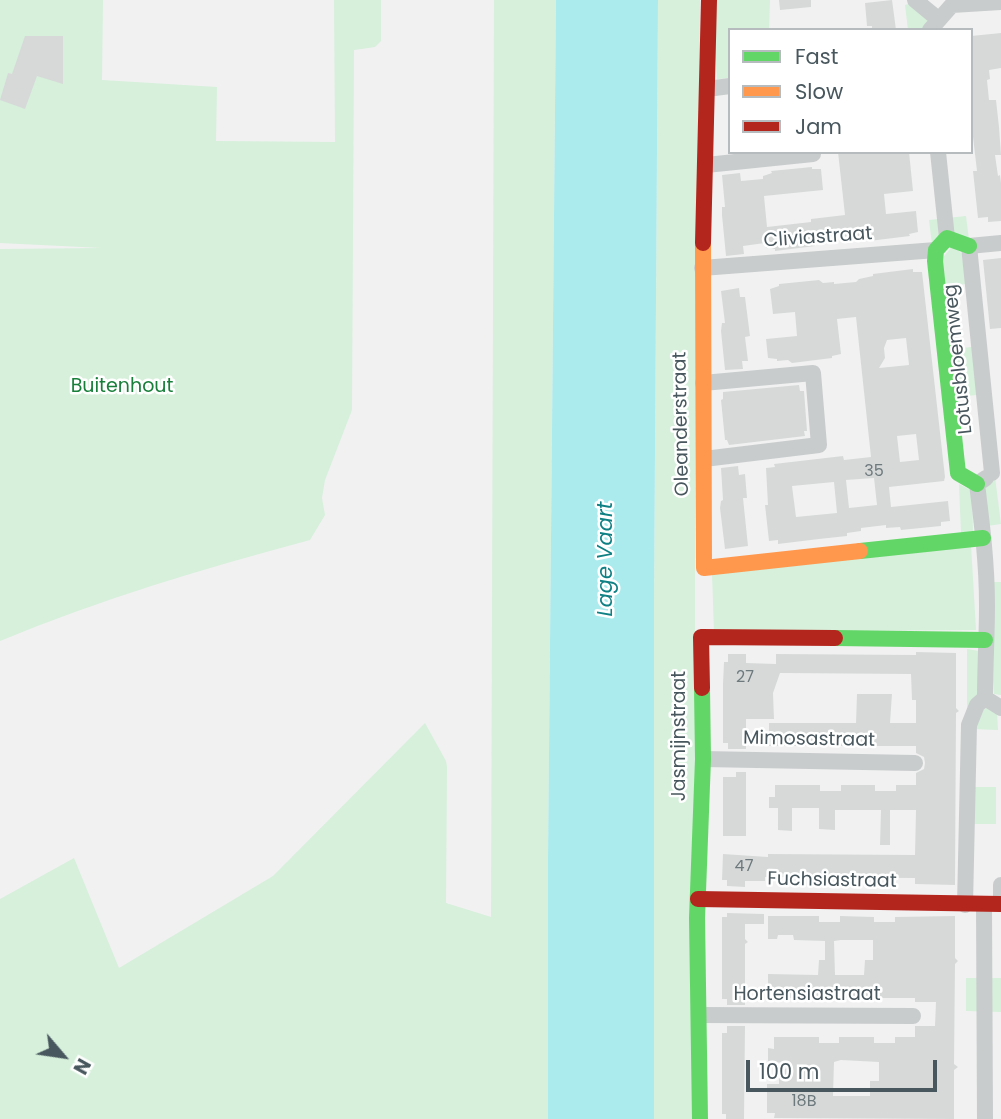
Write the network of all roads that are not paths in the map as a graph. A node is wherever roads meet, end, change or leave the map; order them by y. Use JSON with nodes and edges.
{"nodes":[{"id":1,"x":709,"y":0,"type":"edge"},
{"id":2,"x":915,"y":0,"type":"edge"},
{"id":3,"x":1001,"y":2,"type":"edge"},
{"id":4,"x":934,"y":25,"type":"edge"},
{"id":5,"x":728,"y":86,"type":"edge"},
{"id":6,"x":707,"y":89,"type":"junction"},
{"id":7,"x":813,"y":154,"type":"edge"},
{"id":8,"x":938,"y":154,"type":"edge"},
{"id":9,"x":706,"y":165,"type":"junction"},
{"id":10,"x":1001,"y":243,"type":"edge"},
{"id":11,"x":941,"y":244,"type":"junction"},
{"id":12,"x":970,"y":246,"type":"junction"},
{"id":13,"x":702,"y":268,"type":"junction"},
{"id":14,"x":703,"y":383,"type":"junction"},
{"id":15,"x":704,"y":459,"type":"junction"},
{"id":16,"x":997,"y":472,"type":"edge"},
{"id":17,"x":977,"y":484,"type":"junction"},
{"id":18,"x":983,"y":538,"type":"junction"},
{"id":19,"x":985,"y":640,"type":"junction"},
{"id":20,"x":985,"y":698,"type":"junction"},
{"id":21,"x":1001,"y":708,"type":"edge"},
{"id":22,"x":703,"y":759,"type":"junction"},
{"id":23,"x":915,"y":764,"type":"dead end"},
{"id":24,"x":1001,"y":885,"type":"edge"},
{"id":25,"x":698,"y":899,"type":"junction"},
{"id":26,"x":995,"y":904,"type":"edge"},
{"id":27,"x":965,"y":905,"type":"junction"},
{"id":28,"x":700,"y":1015,"type":"junction"},
{"id":29,"x":913,"y":1016,"type":"dead end"},
{"id":30,"x":700,"y":1119,"type":"edge"},
{"id":31,"x":985,"y":1119,"type":"edge"}],
"edges":[{"from":1,"to":6,"type":"street","name":"Oleanderstraat"},
{"from":2,"to":4,"type":"street"},
{"from":3,"to":4,"type":"street"},
{"from":5,"to":6,"type":"street"},
{"from":6,"to":9,"type":"street","name":"Oleanderstraat"},
{"from":7,"to":9,"type":"street"},
{"from":8,"to":11,"type":"street","name":"Lotusbloemweg"},
{"from":9,"to":13,"type":"street","name":"Oleanderstraat"},
{"from":10,"to":12,"type":"street"},
{"from":11,"to":12,"type":"street"},
{"from":11,"to":13,"type":"street","name":"Cliviastraat"},
{"from":11,"to":17,"type":"street","name":"Lotusbloemweg"},
{"from":12,"to":16,"type":"street","name":"Lotusbloemweg"},
{"from":13,"to":14,"type":"street","name":"Oleanderstraat"},
{"from":14,"to":15,"type":"street","name":"Oleanderstraat"},
{"from":14,"to":15,"type":"street"},
{"from":15,"to":18,"type":"street","name":"Oleanderstraat"},
{"from":16,"to":17,"type":"street","name":"Lotusbloemweg"},
{"from":17,"to":18,"type":"street"},
{"from":18,"to":19,"type":"street"},
{"from":19,"to":20,"type":"street"},
{"from":19,"to":22,"type":"street","name":"Jasmijnstraat"},
{"from":20,"to":21,"type":"street"},
{"from":20,"to":27,"type":"street"},
{"from":22,"to":23,"type":"street","name":"Mimosastraat"},
{"from":22,"to":25,"type":"street","name":"Jasmijnstraat"},
{"from":24,"to":26,"type":"street"},
{"from":25,"to":27,"type":"street","name":"Fuchsiastraat"},
{"from":25,"to":28,"type":"street","name":"Jasmijnstraat"},
{"from":26,"to":27,"type":"street"},
{"from":26,"to":31,"type":"street"},
{"from":28,"to":29,"type":"street","name":"Hortensiastraat"},
{"from":28,"to":30,"type":"street","name":"Jasmijnstraat"}]}
